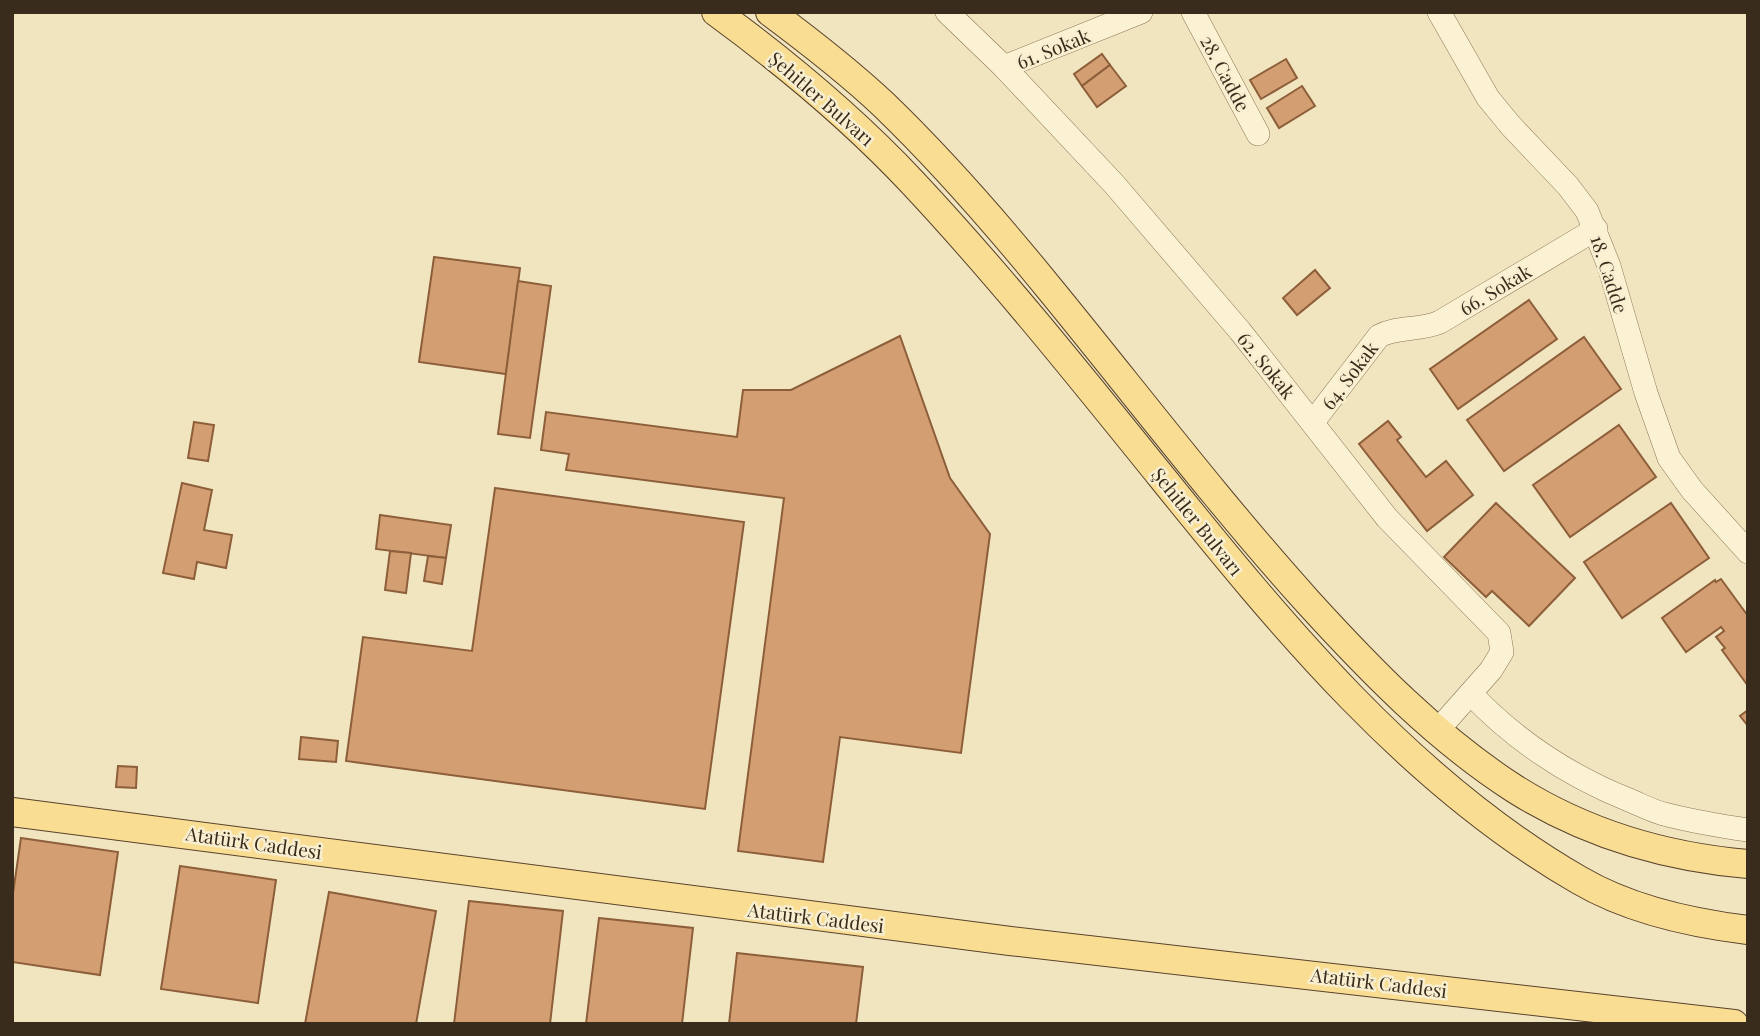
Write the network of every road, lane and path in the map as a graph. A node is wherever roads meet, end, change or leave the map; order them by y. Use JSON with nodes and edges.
{"nodes":[{"id":1,"x":716,"y":12,"type":"edge"},
{"id":2,"x":770,"y":12,"type":"edge"},
{"id":3,"x":947,"y":12,"type":"edge"},
{"id":4,"x":1141,"y":12,"type":"edge"},
{"id":5,"x":1193,"y":12,"type":"edge"},
{"id":6,"x":1439,"y":12,"type":"edge"},
{"id":7,"x":1004,"y":67,"type":"junction"},
{"id":8,"x":1258,"y":134,"type":"dead end"},
{"id":9,"x":1596,"y":229,"type":"junction"},
{"id":10,"x":1388,"y":331,"type":"joint"},
{"id":11,"x":1313,"y":422,"type":"junction"},
{"id":12,"x":1748,"y":552,"type":"edge"},
{"id":13,"x":1471,"y":694,"type":"junction"},
{"id":14,"x":1437,"y":731,"type":"junction"},
{"id":15,"x":12,"y":812,"type":"edge"},
{"id":16,"x":1748,"y":830,"type":"edge"},
{"id":17,"x":1748,"y":864,"type":"edge"},
{"id":18,"x":1748,"y":930,"type":"edge"},
{"id":19,"x":1621,"y":1013,"type":"junction"},
{"id":20,"x":1656,"y":1024,"type":"edge"},
{"id":21,"x":1734,"y":1024,"type":"edge"}],
"edges":[{"from":1,"to":18,"type":"main road","name":"Şehitler Bulvarı"},
{"from":2,"to":14,"type":"main road","name":"Şehitler Bulvarı"},
{"from":3,"to":7,"type":"street","name":"62. Sokak"},
{"from":4,"to":7,"type":"street","name":"61. Sokak"},
{"from":5,"to":8,"type":"street","name":"28. Cadde"},
{"from":6,"to":9,"type":"street","name":"18. Cadde"},
{"from":7,"to":11,"type":"street","name":"62. Sokak"},
{"from":9,"to":10,"type":"street","name":"66. Sokak"},
{"from":9,"to":12,"type":"street","name":"18. Cadde"},
{"from":10,"to":11,"type":"street","name":"64. Sokak"},
{"from":11,"to":13,"type":"street","name":"62. Sokak"},
{"from":13,"to":14,"type":"street","name":"62. Sokak"},
{"from":13,"to":16,"type":"street"},
{"from":14,"to":17,"type":"main road","name":"Şehitler Bulvarı"},
{"from":15,"to":19,"type":"main road","name":"Atatürk Caddesi"},
{"from":19,"to":20,"type":"main road","name":"Atatürk Caddesi"},
{"from":19,"to":21,"type":"main road","name":"Atatürk Caddesi"}]}
